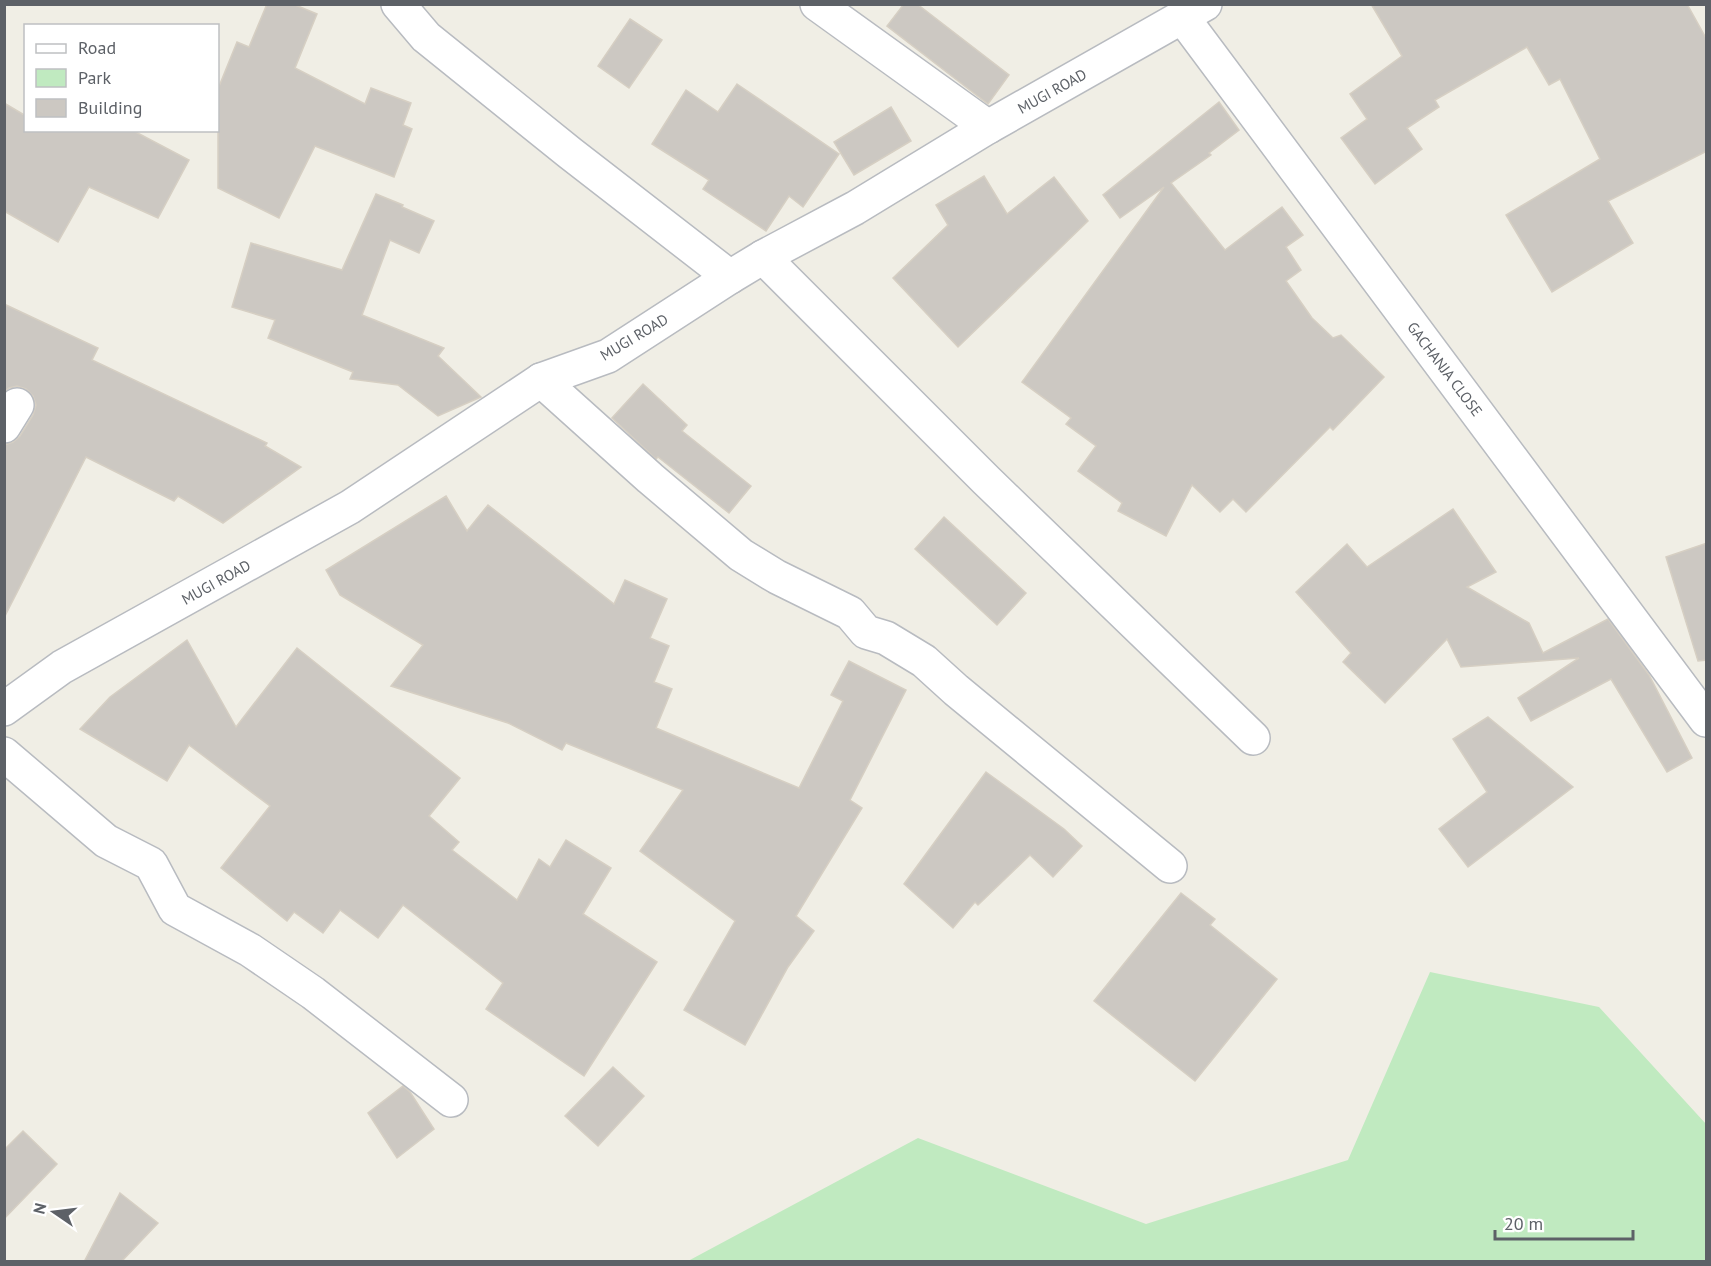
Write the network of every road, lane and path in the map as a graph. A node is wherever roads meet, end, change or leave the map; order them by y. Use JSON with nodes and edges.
{"nodes":[{"id":1,"x":398,"y":4,"type":"edge"},
{"id":2,"x":817,"y":4,"type":"edge"},
{"id":3,"x":1194,"y":11,"type":"edge"},
{"id":4,"x":988,"y":128,"type":"junction"},
{"id":5,"x":763,"y":257,"type":"junction"},
{"id":6,"x":730,"y":276,"type":"junction"},
{"id":7,"x":541,"y":380,"type":"junction"},
{"id":8,"x":4,"y":710,"type":"edge"},
{"id":9,"x":1707,"y":720,"type":"edge"},
{"id":10,"x":1253,"y":738,"type":"dead end"},
{"id":11,"x":4,"y":754,"type":"edge"},
{"id":12,"x":1170,"y":866,"type":"dead end"},
{"id":13,"x":451,"y":1100,"type":"dead end"}],
"edges":[{"from":1,"to":6,"type":"street"},
{"from":2,"to":4,"type":"street"},
{"from":3,"to":4,"type":"street","name":"MUGI ROAD"},
{"from":3,"to":9,"type":"street","name":"GACHANJA CLOSE"},
{"from":4,"to":5,"type":"street","name":"MUGI ROAD"},
{"from":5,"to":6,"type":"street","name":"MUGI ROAD"},
{"from":5,"to":10,"type":"street"},
{"from":6,"to":7,"type":"street","name":"MUGI ROAD"},
{"from":7,"to":8,"type":"street","name":"MUGI ROAD"},
{"from":7,"to":12,"type":"street"},
{"from":11,"to":13,"type":"street"}]}
